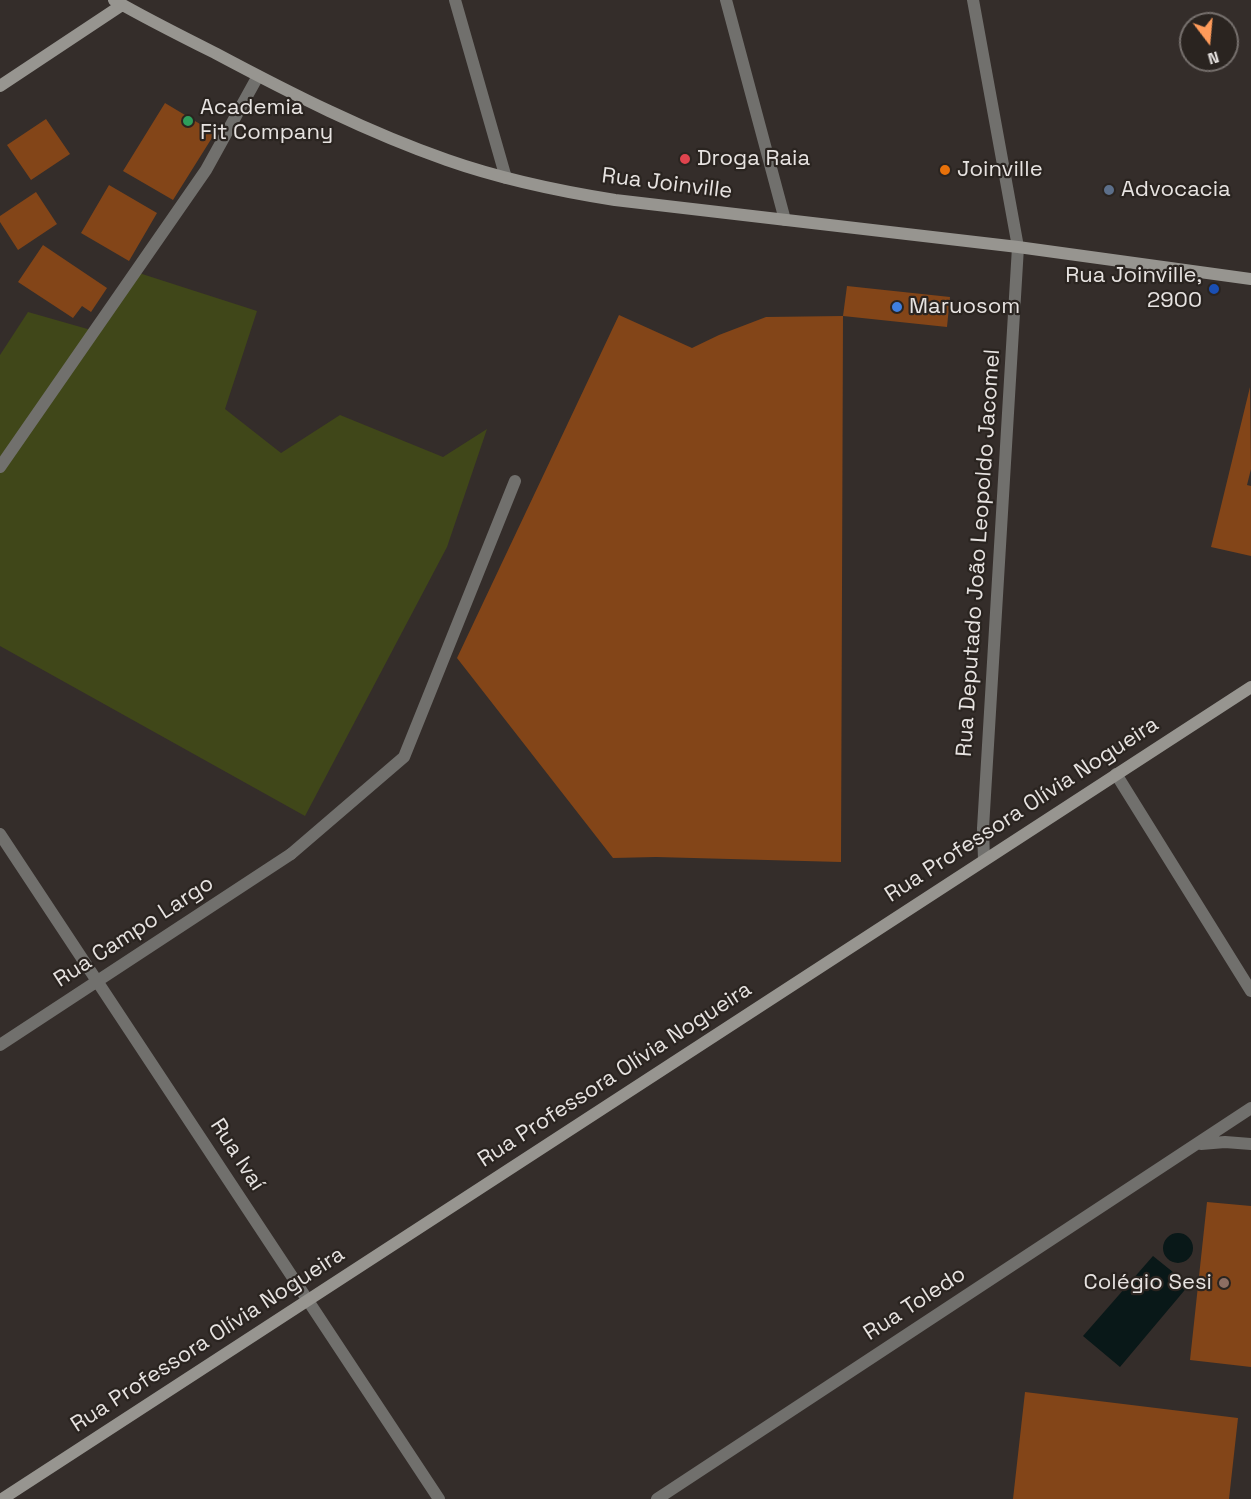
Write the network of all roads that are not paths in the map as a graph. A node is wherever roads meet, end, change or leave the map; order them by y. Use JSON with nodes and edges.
{"nodes":[{"id":1,"x":455,"y":0,"type":"edge"},
{"id":2,"x":726,"y":0,"type":"edge"},
{"id":3,"x":973,"y":0,"type":"edge"},
{"id":4,"x":118,"y":2,"type":"edge"},
{"id":5,"x":258,"y":76,"type":"junction"},
{"id":6,"x":0,"y":86,"type":"edge"},
{"id":7,"x":506,"y":178,"type":"junction"},
{"id":8,"x":784,"y":220,"type":"junction"},
{"id":9,"x":1018,"y":247,"type":"junction"},
{"id":10,"x":1251,"y":279,"type":"edge"},
{"id":11,"x":0,"y":467,"type":"edge"},
{"id":12,"x":514,"y":481,"type":"dead end"},
{"id":13,"x":1251,"y":687,"type":"edge"},
{"id":14,"x":1116,"y":774,"type":"junction"},
{"id":15,"x":0,"y":834,"type":"edge"},
{"id":16,"x":984,"y":860,"type":"junction"},
{"id":17,"x":97,"y":981,"type":"junction"},
{"id":18,"x":1251,"y":991,"type":"edge"},
{"id":19,"x":0,"y":1045,"type":"edge"},
{"id":20,"x":1251,"y":1108,"type":"edge"},
{"id":21,"x":1197,"y":1144,"type":"junction"},
{"id":22,"x":1251,"y":1144,"type":"edge"},
{"id":23,"x":308,"y":1300,"type":"junction"},
{"id":24,"x":2,"y":1499,"type":"edge"},
{"id":25,"x":439,"y":1499,"type":"edge"},
{"id":26,"x":657,"y":1499,"type":"edge"}],
"edges":[{"from":1,"to":7,"type":"street"},
{"from":2,"to":8,"type":"street"},
{"from":3,"to":9,"type":"street","name":"Rua Deputado João Leopoldo Jacomel"},
{"from":4,"to":5,"type":"street","name":"Rua Joinville"},
{"from":4,"to":6,"type":"street"},
{"from":5,"to":7,"type":"street","name":"Rua Joinville"},
{"from":5,"to":11,"type":"street"},
{"from":7,"to":8,"type":"street","name":"Rua Joinville"},
{"from":8,"to":9,"type":"street","name":"Rua Joinville"},
{"from":9,"to":10,"type":"street","name":"Rua Joinville"},
{"from":9,"to":16,"type":"street","name":"Rua Deputado João Leopoldo Jacomel"},
{"from":12,"to":17,"type":"street","name":"Rua Campo Largo"},
{"from":13,"to":14,"type":"street","name":"Rua Professora Olívia Nogueira"},
{"from":14,"to":16,"type":"street","name":"Rua Professora Olívia Nogueira"},
{"from":14,"to":18,"type":"street"},
{"from":15,"to":17,"type":"street","name":"Rua Ivaí"},
{"from":16,"to":23,"type":"street","name":"Rua Professora Olívia Nogueira"},
{"from":17,"to":19,"type":"street","name":"Rua Campo Largo"},
{"from":17,"to":23,"type":"street","name":"Rua Ivaí"},
{"from":20,"to":21,"type":"street","name":"Rua Toledo"},
{"from":21,"to":22,"type":"street","name":"Rua Toledo"},
{"from":21,"to":26,"type":"street","name":"Rua Toledo"},
{"from":23,"to":24,"type":"street","name":"Rua Professora Olívia Nogueira"},
{"from":23,"to":25,"type":"street","name":"Rua Ivaí"}]}
